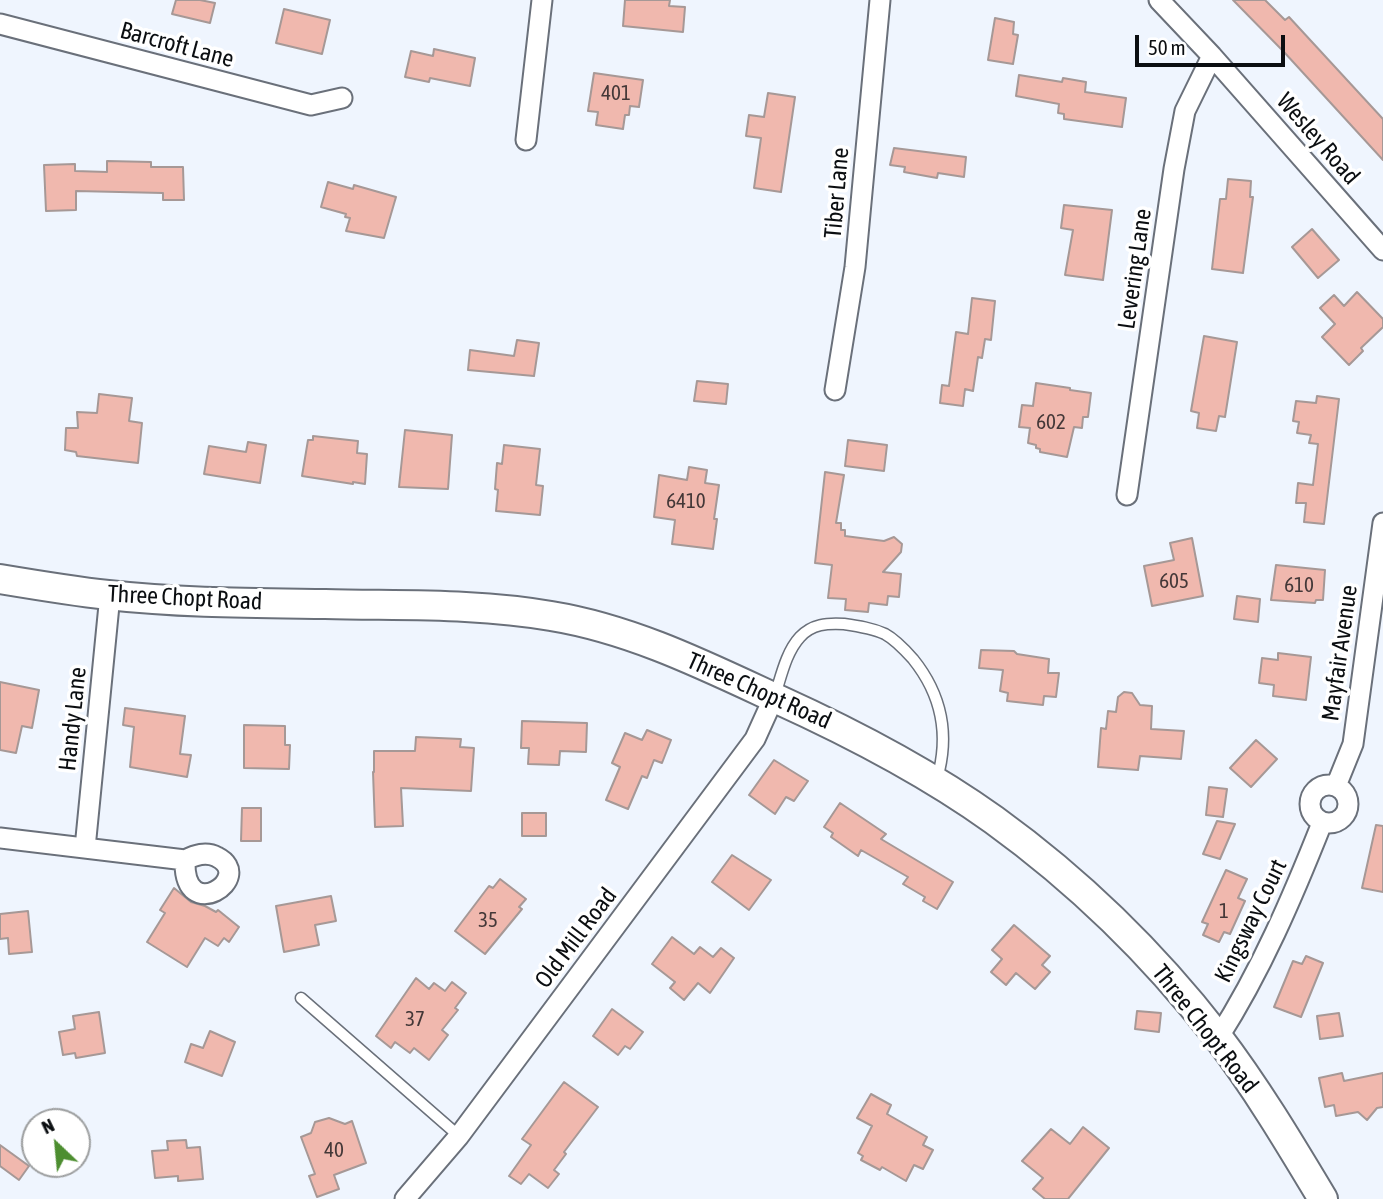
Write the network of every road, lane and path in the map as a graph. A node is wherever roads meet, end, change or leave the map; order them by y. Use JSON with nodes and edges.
{"nodes":[{"id":1,"x":542,"y":0,"type":"edge"},
{"id":2,"x":880,"y":0,"type":"edge"},
{"id":3,"x":1159,"y":0,"type":"edge"},
{"id":4,"x":0,"y":24,"type":"edge"},
{"id":5,"x":1212,"y":56,"type":"junction"},
{"id":6,"x":342,"y":97,"type":"dead end"},
{"id":7,"x":526,"y":140,"type":"dead end"},
{"id":8,"x":1383,"y":250,"type":"edge"},
{"id":9,"x":835,"y":390,"type":"dead end"},
{"id":10,"x":1127,"y":495,"type":"dead end"},
{"id":11,"x":1383,"y":523,"type":"edge"},
{"id":12,"x":0,"y":579,"type":"edge"},
{"id":13,"x":110,"y":595,"type":"junction"},
{"id":14,"x":774,"y":697,"type":"junction"},
{"id":15,"x":936,"y":783,"type":"junction"},
{"id":16,"x":1336,"y":786,"type":"junction"},
{"id":17,"x":1322,"y":823,"type":"junction"},
{"id":18,"x":0,"y":838,"type":"edge"},
{"id":19,"x":85,"y":848,"type":"junction"},
{"id":20,"x":185,"y":860,"type":"dead end"},
{"id":21,"x":301,"y":998,"type":"dead end"},
{"id":22,"x":1218,"y":1038,"type":"junction"},
{"id":23,"x":459,"y":1136,"type":"junction"},
{"id":24,"x":405,"y":1199,"type":"edge"},
{"id":25,"x":1323,"y":1199,"type":"edge"}],
"edges":[{"from":1,"to":7,"type":"street"},
{"from":2,"to":9,"type":"street","name":"Tiber Lane"},
{"from":3,"to":5,"type":"street","name":"Wesley Road"},
{"from":4,"to":6,"type":"street","name":"Barcroft Lane"},
{"from":5,"to":8,"type":"street","name":"Wesley Road"},
{"from":5,"to":10,"type":"street","name":"Levering Lane"},
{"from":11,"to":16,"type":"street","name":"Mayfair Avenue"},
{"from":12,"to":13,"type":"main road","name":"Three Chopt Road"},
{"from":13,"to":14,"type":"main road","name":"Three Chopt Road"},
{"from":13,"to":19,"type":"street","name":"Handy Lane"},
{"from":14,"to":15,"type":"main road","name":"Three Chopt Road"},
{"from":14,"to":15,"type":"lane"},
{"from":14,"to":23,"type":"street","name":"Old Mill Road"},
{"from":15,"to":22,"type":"main road","name":"Three Chopt Road"},
{"from":16,"to":17,"type":"street"},
{"from":16,"to":17,"type":"street"},
{"from":17,"to":22,"type":"street","name":"Kingsway Court"},
{"from":18,"to":19,"type":"street"},
{"from":19,"to":20,"type":"street"},
{"from":21,"to":23,"type":"lane"},
{"from":22,"to":25,"type":"main road","name":"Three Chopt Road"},
{"from":23,"to":24,"type":"street","name":"Old Mill Road"}]}
